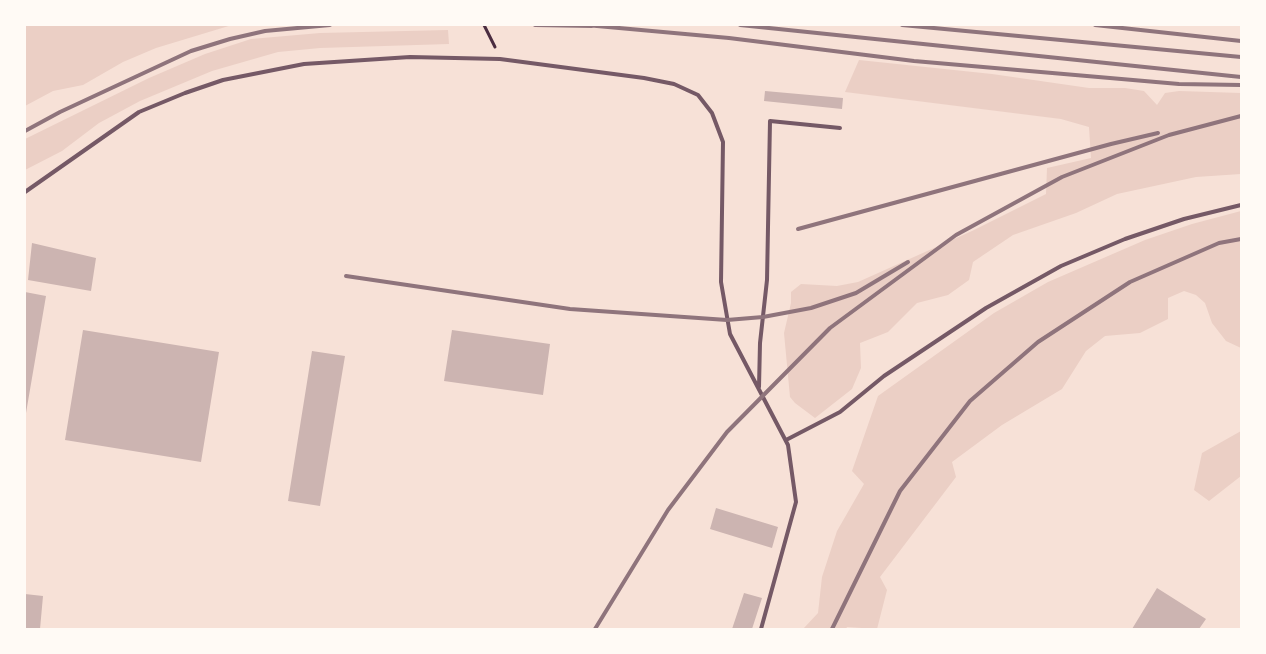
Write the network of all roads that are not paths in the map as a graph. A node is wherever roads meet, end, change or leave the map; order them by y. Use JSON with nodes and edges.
{"nodes":[{"id":1,"x":840,"y":128,"type":"dead end"},
{"id":2,"x":25,"y":192,"type":"edge"},
{"id":3,"x":1241,"y":205,"type":"edge"},
{"id":4,"x":759,"y":389,"type":"junction"},
{"id":5,"x":786,"y":440,"type":"junction"},
{"id":6,"x":761,"y":629,"type":"edge"}],
"edges":[{"from":1,"to":4,"type":"lane"},
{"from":2,"to":4,"type":"lane"},
{"from":3,"to":5,"type":"lane"},
{"from":4,"to":5,"type":"lane"},
{"from":5,"to":6,"type":"lane"}]}
